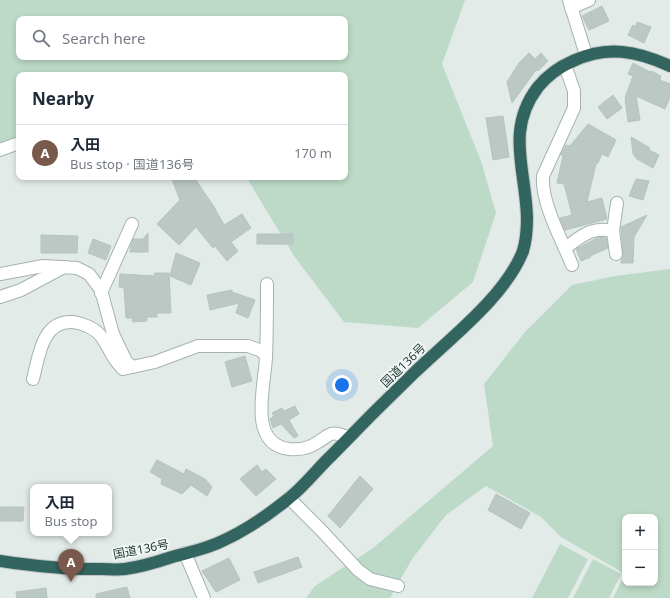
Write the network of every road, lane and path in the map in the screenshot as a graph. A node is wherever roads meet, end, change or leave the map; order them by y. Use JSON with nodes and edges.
{"nodes":[{"id":1,"x":589,"y":0,"type":"edge"},
{"id":2,"x":570,"y":4,"type":"edge"},
{"id":3,"x":586,"y":55,"type":"junction"},
{"id":4,"x":565,"y":65,"type":"junction"},
{"id":5,"x":670,"y":66,"type":"edge"},
{"id":6,"x":16,"y":144,"type":"dead end"},
{"id":7,"x":0,"y":150,"type":"edge"},
{"id":8,"x":617,"y":203,"type":"dead end"},
{"id":9,"x":132,"y":224,"type":"dead end"},
{"id":10,"x":613,"y":231,"type":"junction"},
{"id":11,"x":565,"y":248,"type":"junction"},
{"id":12,"x":616,"y":254,"type":"dead end"},
{"id":13,"x":572,"y":265,"type":"dead end"},
{"id":14,"x":65,"y":267,"type":"junction"},
{"id":15,"x":0,"y":274,"type":"edge"},
{"id":16,"x":267,"y":284,"type":"dead end"},
{"id":17,"x":102,"y":293,"type":"junction"},
{"id":18,"x":0,"y":297,"type":"edge"},
{"id":19,"x":266,"y":356,"type":"junction"},
{"id":20,"x":132,"y":367,"type":"junction"},
{"id":21,"x":33,"y":379,"type":"dead end"},
{"id":22,"x":349,"y":437,"type":"junction"},
{"id":23,"x":289,"y":498,"type":"junction"},
{"id":24,"x":185,"y":553,"type":"junction"},
{"id":25,"x":0,"y":561,"type":"edge"},
{"id":26,"x":398,"y":586,"type":"dead end"},
{"id":27,"x":204,"y":598,"type":"edge"}],
"edges":[{"from":1,"to":2,"type":"street"},
{"from":2,"to":3,"type":"street"},
{"from":3,"to":4,"type":"highway","name":"国道136号"},
{"from":3,"to":5,"type":"highway","name":"国道136号"},
{"from":4,"to":11,"type":"street"},
{"from":4,"to":22,"type":"highway","name":"国道136号"},
{"from":6,"to":7,"type":"street"},
{"from":8,"to":10,"type":"street"},
{"from":9,"to":17,"type":"street"},
{"from":10,"to":11,"type":"street"},
{"from":10,"to":12,"type":"street"},
{"from":11,"to":13,"type":"street"},
{"from":14,"to":15,"type":"street"},
{"from":14,"to":17,"type":"street"},
{"from":14,"to":18,"type":"street"},
{"from":16,"to":19,"type":"street"},
{"from":17,"to":20,"type":"street"},
{"from":19,"to":20,"type":"street"},
{"from":19,"to":22,"type":"street"},
{"from":20,"to":21,"type":"street"},
{"from":22,"to":23,"type":"highway","name":"国道136号"},
{"from":23,"to":24,"type":"highway","name":"国道136号"},
{"from":23,"to":26,"type":"street"},
{"from":24,"to":25,"type":"highway","name":"国道136号"},
{"from":24,"to":27,"type":"street"}]}
